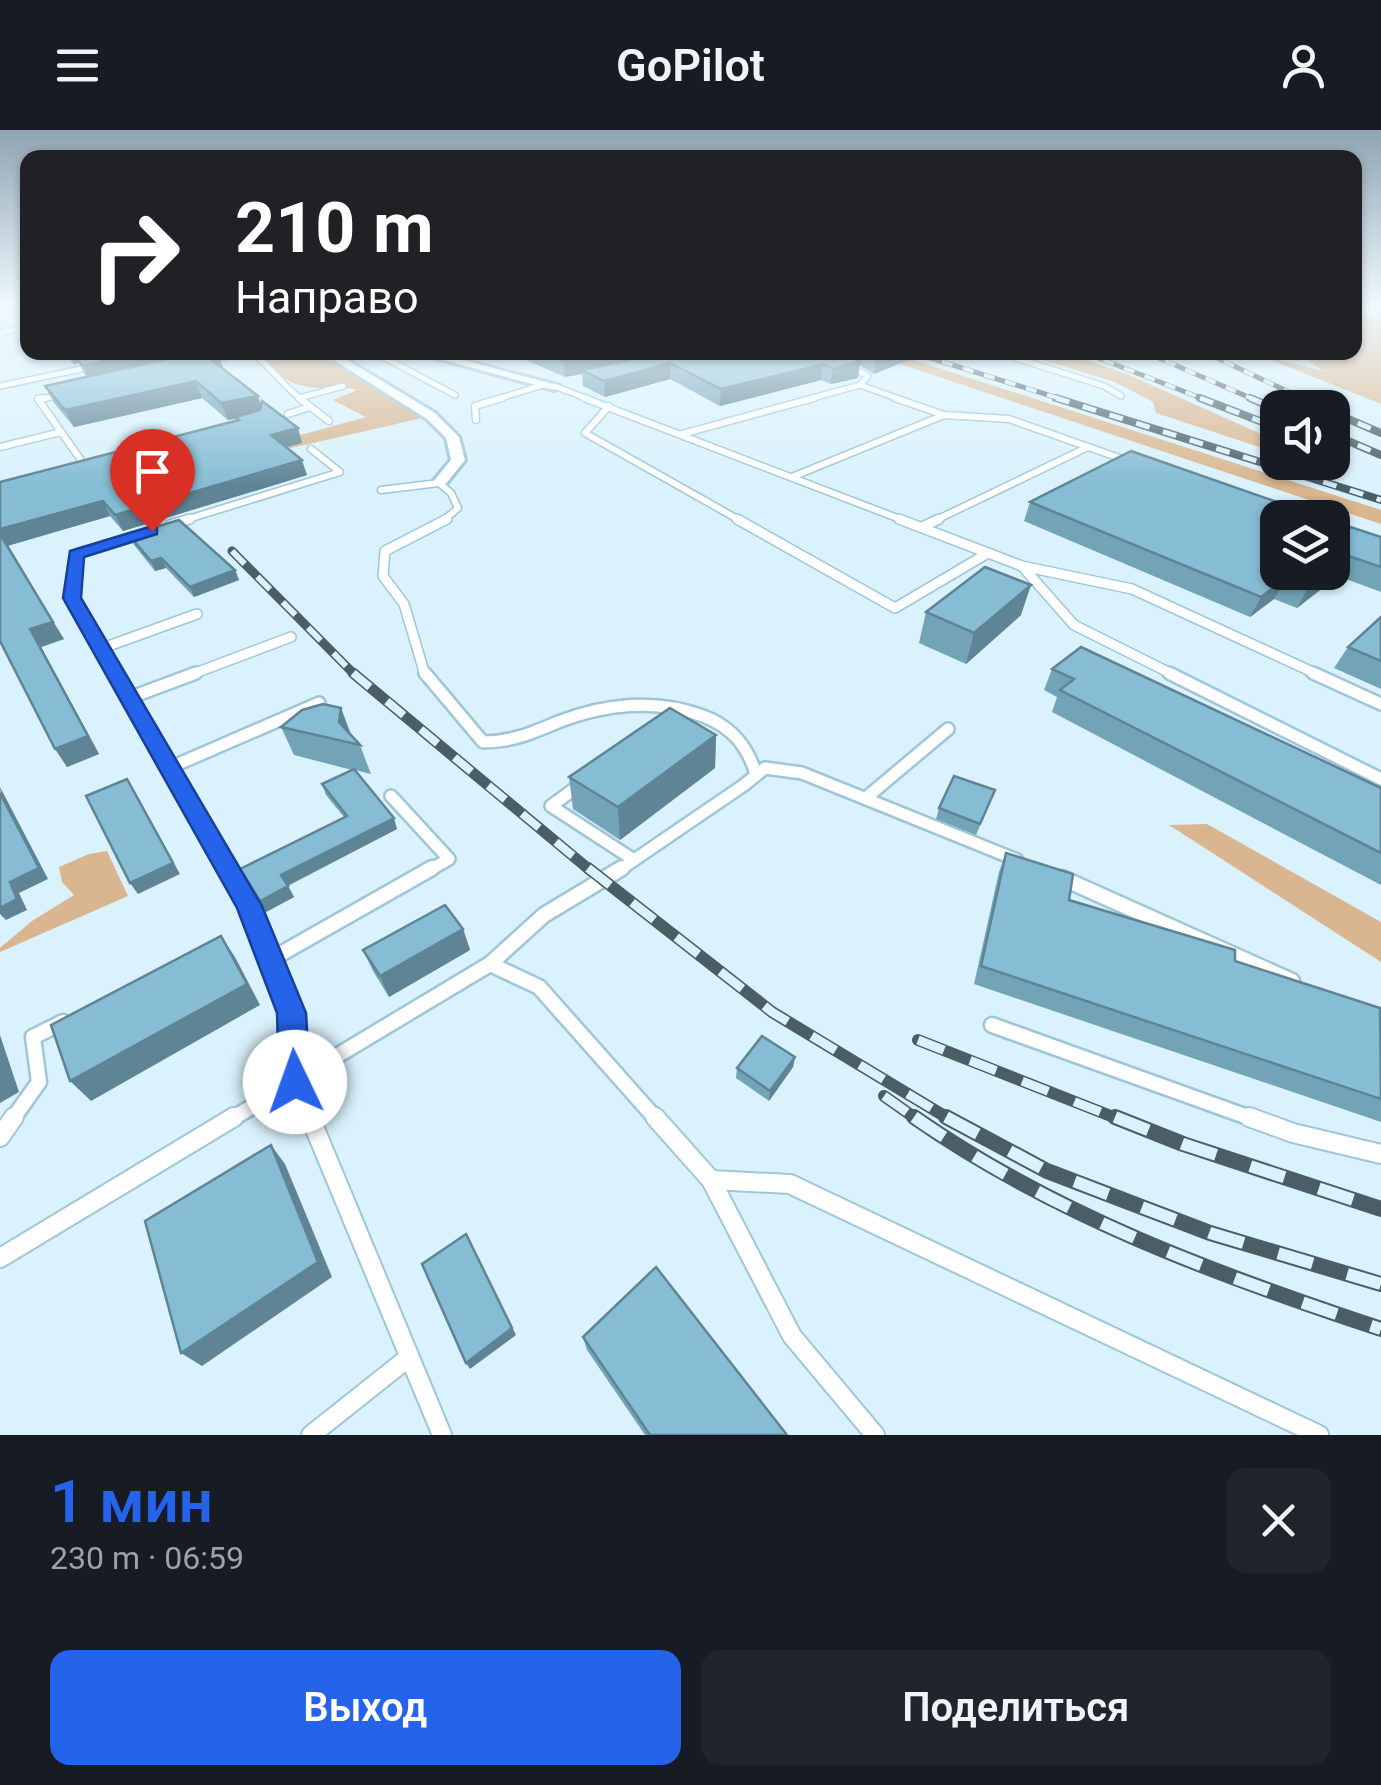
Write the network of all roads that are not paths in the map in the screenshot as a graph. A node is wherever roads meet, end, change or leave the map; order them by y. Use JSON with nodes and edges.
{"nodes":[{"id":1,"x":104,"y":365,"type":"edge"},
{"id":2,"x":263,"y":365,"type":"edge"},
{"id":3,"x":347,"y":365,"type":"edge"},
{"id":4,"x":398,"y":365,"type":"edge"},
{"id":5,"x":473,"y":365,"type":"edge"},
{"id":6,"x":847,"y":365,"type":"edge"},
{"id":7,"x":1038,"y":365,"type":"edge"},
{"id":8,"x":0,"y":377,"type":"edge"},
{"id":9,"x":3,"y":385,"type":"edge"},
{"id":10,"x":550,"y":385,"type":"junction"},
{"id":11,"x":570,"y":385,"type":"dead end"},
{"id":12,"x":860,"y":385,"type":"junction"},
{"id":13,"x":343,"y":386,"type":"dead end"},
{"id":14,"x":76,"y":391,"type":"edge"},
{"id":15,"x":455,"y":395,"type":"dead end"},
{"id":16,"x":1121,"y":396,"type":"dead end"},
{"id":17,"x":298,"y":398,"type":"junction"},
{"id":18,"x":310,"y":406,"type":"junction"},
{"id":19,"x":609,"y":406,"type":"junction"},
{"id":20,"x":288,"y":414,"type":"dead end"},
{"id":21,"x":944,"y":416,"type":"junction"},
{"id":22,"x":476,"y":420,"type":"dead end"},
{"id":23,"x":329,"y":422,"type":"dead end"},
{"id":24,"x":60,"y":432,"type":"junction"},
{"id":25,"x":682,"y":434,"type":"junction"},
{"id":26,"x":0,"y":447,"type":"edge"},
{"id":27,"x":1088,"y":447,"type":"junction"},
{"id":28,"x":311,"y":449,"type":"dead end"},
{"id":29,"x":101,"y":459,"type":"edge"},
{"id":30,"x":83,"y":463,"type":"junction"},
{"id":31,"x":1142,"y":466,"type":"edge"},
{"id":32,"x":66,"y":468,"type":"edge"},
{"id":33,"x":792,"y":477,"type":"junction"},
{"id":34,"x":440,"y":483,"type":"junction"},
{"id":35,"x":381,"y":490,"type":"dead end"},
{"id":36,"x":922,"y":527,"type":"junction"},
{"id":37,"x":988,"y":553,"type":"junction"},
{"id":38,"x":1022,"y":566,"type":"junction"},
{"id":39,"x":197,"y":614,"type":"dead end"},
{"id":40,"x":291,"y":636,"type":"dead end"},
{"id":41,"x":100,"y":649,"type":"junction"},
{"id":42,"x":129,"y":698,"type":"junction"},
{"id":43,"x":318,"y":703,"type":"edge"},
{"id":44,"x":1381,"y":704,"type":"edge"},
{"id":45,"x":948,"y":729,"type":"dead end"},
{"id":46,"x":169,"y":768,"type":"junction"},
{"id":47,"x":755,"y":771,"type":"junction"},
{"id":48,"x":599,"y":772,"type":"edge"},
{"id":49,"x":1381,"y":779,"type":"edge"},
{"id":50,"x":391,"y":796,"type":"dead end"},
{"id":51,"x":868,"y":797,"type":"junction"},
{"id":52,"x":634,"y":860,"type":"junction"},
{"id":53,"x":1038,"y":868,"type":"edge"},
{"id":54,"x":1056,"y":876,"type":"edge"},
{"id":55,"x":270,"y":960,"type":"junction"},
{"id":56,"x":490,"y":964,"type":"junction"},
{"id":57,"x":1309,"y":988,"type":"edge"},
{"id":58,"x":84,"y":1011,"type":"edge"},
{"id":59,"x":992,"y":1025,"type":"dead end"},
{"id":60,"x":295,"y":1082,"type":"junction"},
{"id":61,"x":0,"y":1137,"type":"edge"},
{"id":62,"x":1381,"y":1154,"type":"edge"},
{"id":63,"x":711,"y":1180,"type":"junction"},
{"id":64,"x":0,"y":1256,"type":"edge"},
{"id":65,"x":408,"y":1358,"type":"junction"},
{"id":66,"x":311,"y":1435,"type":"edge"},
{"id":67,"x":442,"y":1435,"type":"edge"},
{"id":68,"x":875,"y":1435,"type":"edge"},
{"id":69,"x":1319,"y":1435,"type":"edge"}],
"edges":[{"from":1,"to":9,"type":"lane"},
{"from":2,"to":17,"type":"lane"},
{"from":3,"to":34,"type":"street"},
{"from":4,"to":15,"type":"lane"},
{"from":5,"to":10,"type":"street"},
{"from":6,"to":12,"type":"lane"},
{"from":7,"to":16,"type":"lane"},
{"from":8,"to":9,"type":"lane"},
{"from":10,"to":11,"type":"lane"},
{"from":10,"to":19,"type":"lane"},
{"from":10,"to":22,"type":"lane"},
{"from":12,"to":21,"type":"lane"},
{"from":12,"to":25,"type":"lane"},
{"from":13,"to":17,"type":"lane"},
{"from":14,"to":24,"type":"lane"},
{"from":17,"to":18,"type":"lane"},
{"from":18,"to":20,"type":"lane"},
{"from":18,"to":23,"type":"lane"},
{"from":19,"to":25,"type":"lane"},
{"from":19,"to":37,"type":"lane"},
{"from":21,"to":27,"type":"lane"},
{"from":21,"to":33,"type":"lane"},
{"from":24,"to":26,"type":"lane"},
{"from":24,"to":30,"type":"lane"},
{"from":25,"to":33,"type":"lane"},
{"from":27,"to":31,"type":"lane"},
{"from":27,"to":36,"type":"lane"},
{"from":28,"to":41,"type":"lane"},
{"from":29,"to":30,"type":"lane"},
{"from":30,"to":32,"type":"lane"},
{"from":33,"to":36,"type":"lane"},
{"from":34,"to":35,"type":"lane"},
{"from":34,"to":47,"type":"lane"},
{"from":36,"to":37,"type":"lane"},
{"from":37,"to":38,"type":"lane"},
{"from":38,"to":44,"type":"lane"},
{"from":38,"to":49,"type":"lane"},
{"from":39,"to":41,"type":"lane"},
{"from":40,"to":42,"type":"lane"},
{"from":41,"to":42,"type":"lane"},
{"from":42,"to":46,"type":"lane"},
{"from":43,"to":46,"type":"lane"},
{"from":45,"to":51,"type":"lane"},
{"from":46,"to":55,"type":"lane"},
{"from":47,"to":51,"type":"lane"},
{"from":47,"to":52,"type":"lane"},
{"from":48,"to":52,"type":"lane"},
{"from":50,"to":55,"type":"lane"},
{"from":51,"to":53,"type":"lane"},
{"from":52,"to":56,"type":"lane"},
{"from":54,"to":57,"type":"lane"},
{"from":55,"to":60,"type":"lane"},
{"from":56,"to":60,"type":"lane"},
{"from":56,"to":63,"type":"lane"},
{"from":58,"to":61,"type":"lane"},
{"from":59,"to":62,"type":"lane"},
{"from":60,"to":64,"type":"lane"},
{"from":60,"to":65,"type":"lane"},
{"from":63,"to":68,"type":"lane"},
{"from":63,"to":69,"type":"lane"},
{"from":65,"to":66,"type":"lane"},
{"from":65,"to":67,"type":"lane"}]}
